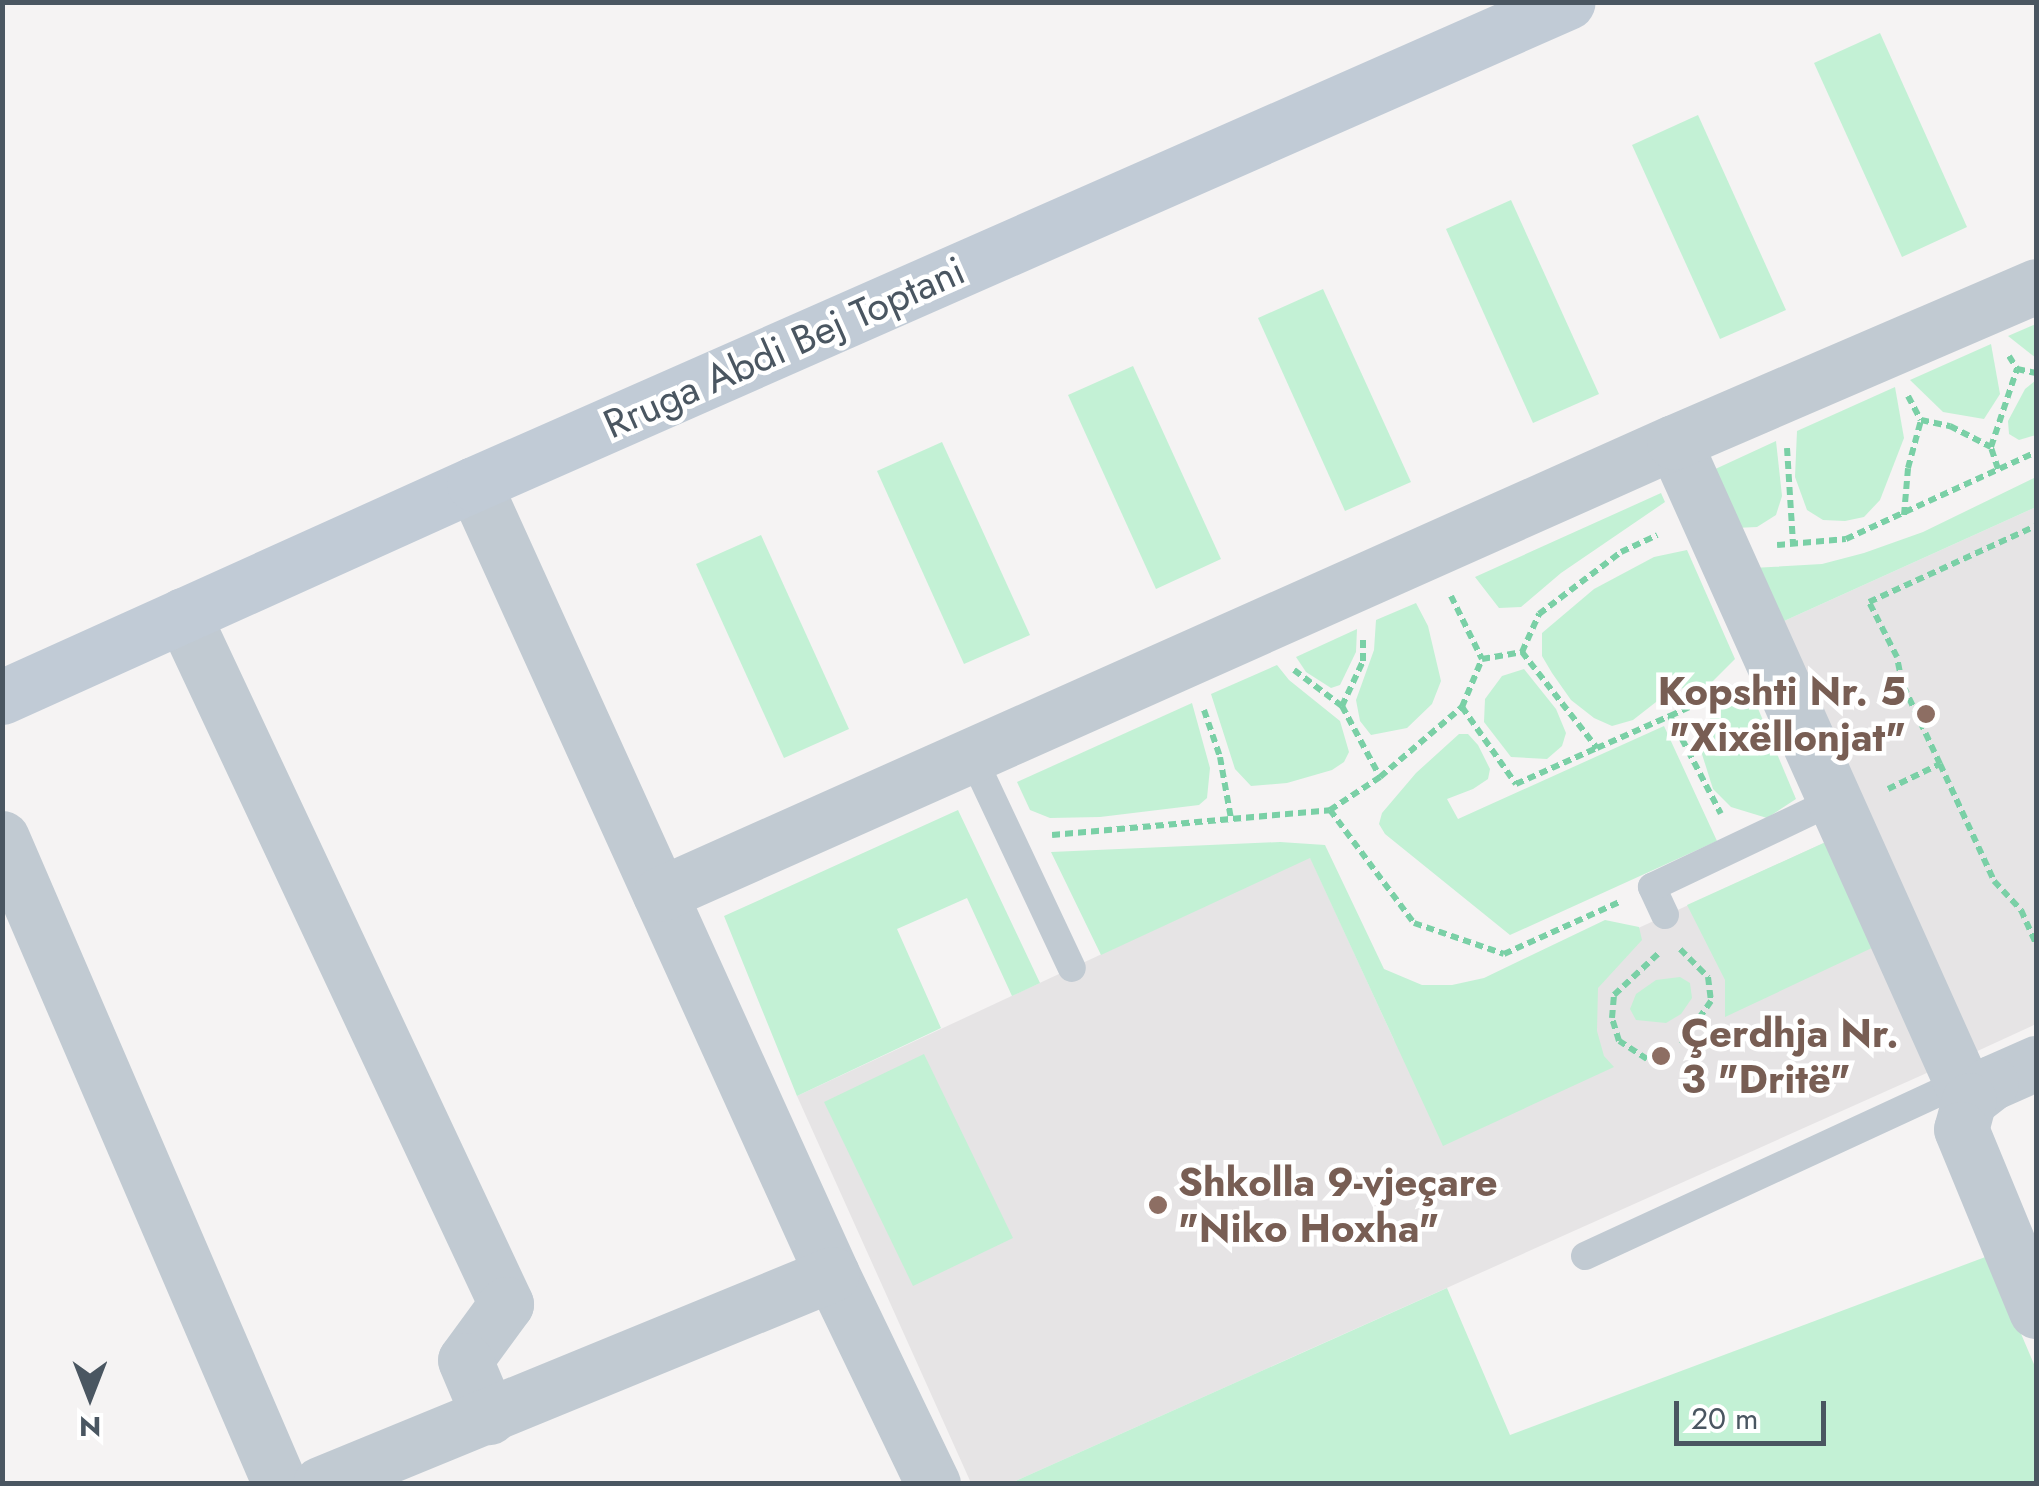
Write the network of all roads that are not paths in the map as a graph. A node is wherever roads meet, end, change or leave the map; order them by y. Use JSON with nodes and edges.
{"nodes":[{"id":1,"x":1568,"y":2,"type":"edge"},
{"id":2,"x":2036,"y":286,"type":"edge"},
{"id":3,"x":1674,"y":442,"type":"junction"},
{"id":4,"x":474,"y":484,"type":"junction"},
{"id":5,"x":183,"y":616,"type":"junction"},
{"id":6,"x":4,"y":692,"type":"edge"},
{"id":7,"x":973,"y":758,"type":"junction"},
{"id":8,"x":1853,"y":798,"type":"junction"},
{"id":9,"x":2,"y":838,"type":"edge"},
{"id":10,"x":660,"y":894,"type":"junction"},
{"id":11,"x":1665,"y":916,"type":"dead end"},
{"id":12,"x":1072,"y":968,"type":"dead end"},
{"id":13,"x":2036,"y":1063,"type":"edge"},
{"id":14,"x":1965,"y":1091,"type":"junction"},
{"id":15,"x":1585,"y":1256,"type":"dead end"},
{"id":16,"x":832,"y":1274,"type":"junction"},
{"id":17,"x":2036,"y":1310,"type":"edge"},
{"id":18,"x":489,"y":1417,"type":"junction"},
{"id":19,"x":280,"y":1484,"type":"edge"},
{"id":20,"x":320,"y":1484,"type":"edge"},
{"id":21,"x":933,"y":1484,"type":"edge"}],
"edges":[{"from":1,"to":4,"type":"street","name":"Rruga Abdi Bej Toptani"},
{"from":2,"to":3,"type":"street"},
{"from":3,"to":7,"type":"street"},
{"from":3,"to":8,"type":"street"},
{"from":4,"to":5,"type":"street","name":"Rruga Abdi Bej Toptani"},
{"from":4,"to":10,"type":"street"},
{"from":5,"to":6,"type":"street","name":"Rruga Abdi Bej Toptani"},
{"from":5,"to":18,"type":"street"},
{"from":7,"to":10,"type":"street"},
{"from":7,"to":12,"type":"lane"},
{"from":8,"to":11,"type":"lane"},
{"from":8,"to":14,"type":"street"},
{"from":9,"to":19,"type":"street"},
{"from":10,"to":16,"type":"street"},
{"from":13,"to":14,"type":"street"},
{"from":14,"to":15,"type":"lane"},
{"from":14,"to":17,"type":"street"},
{"from":16,"to":18,"type":"street"},
{"from":16,"to":21,"type":"street"},
{"from":18,"to":20,"type":"street"}]}
